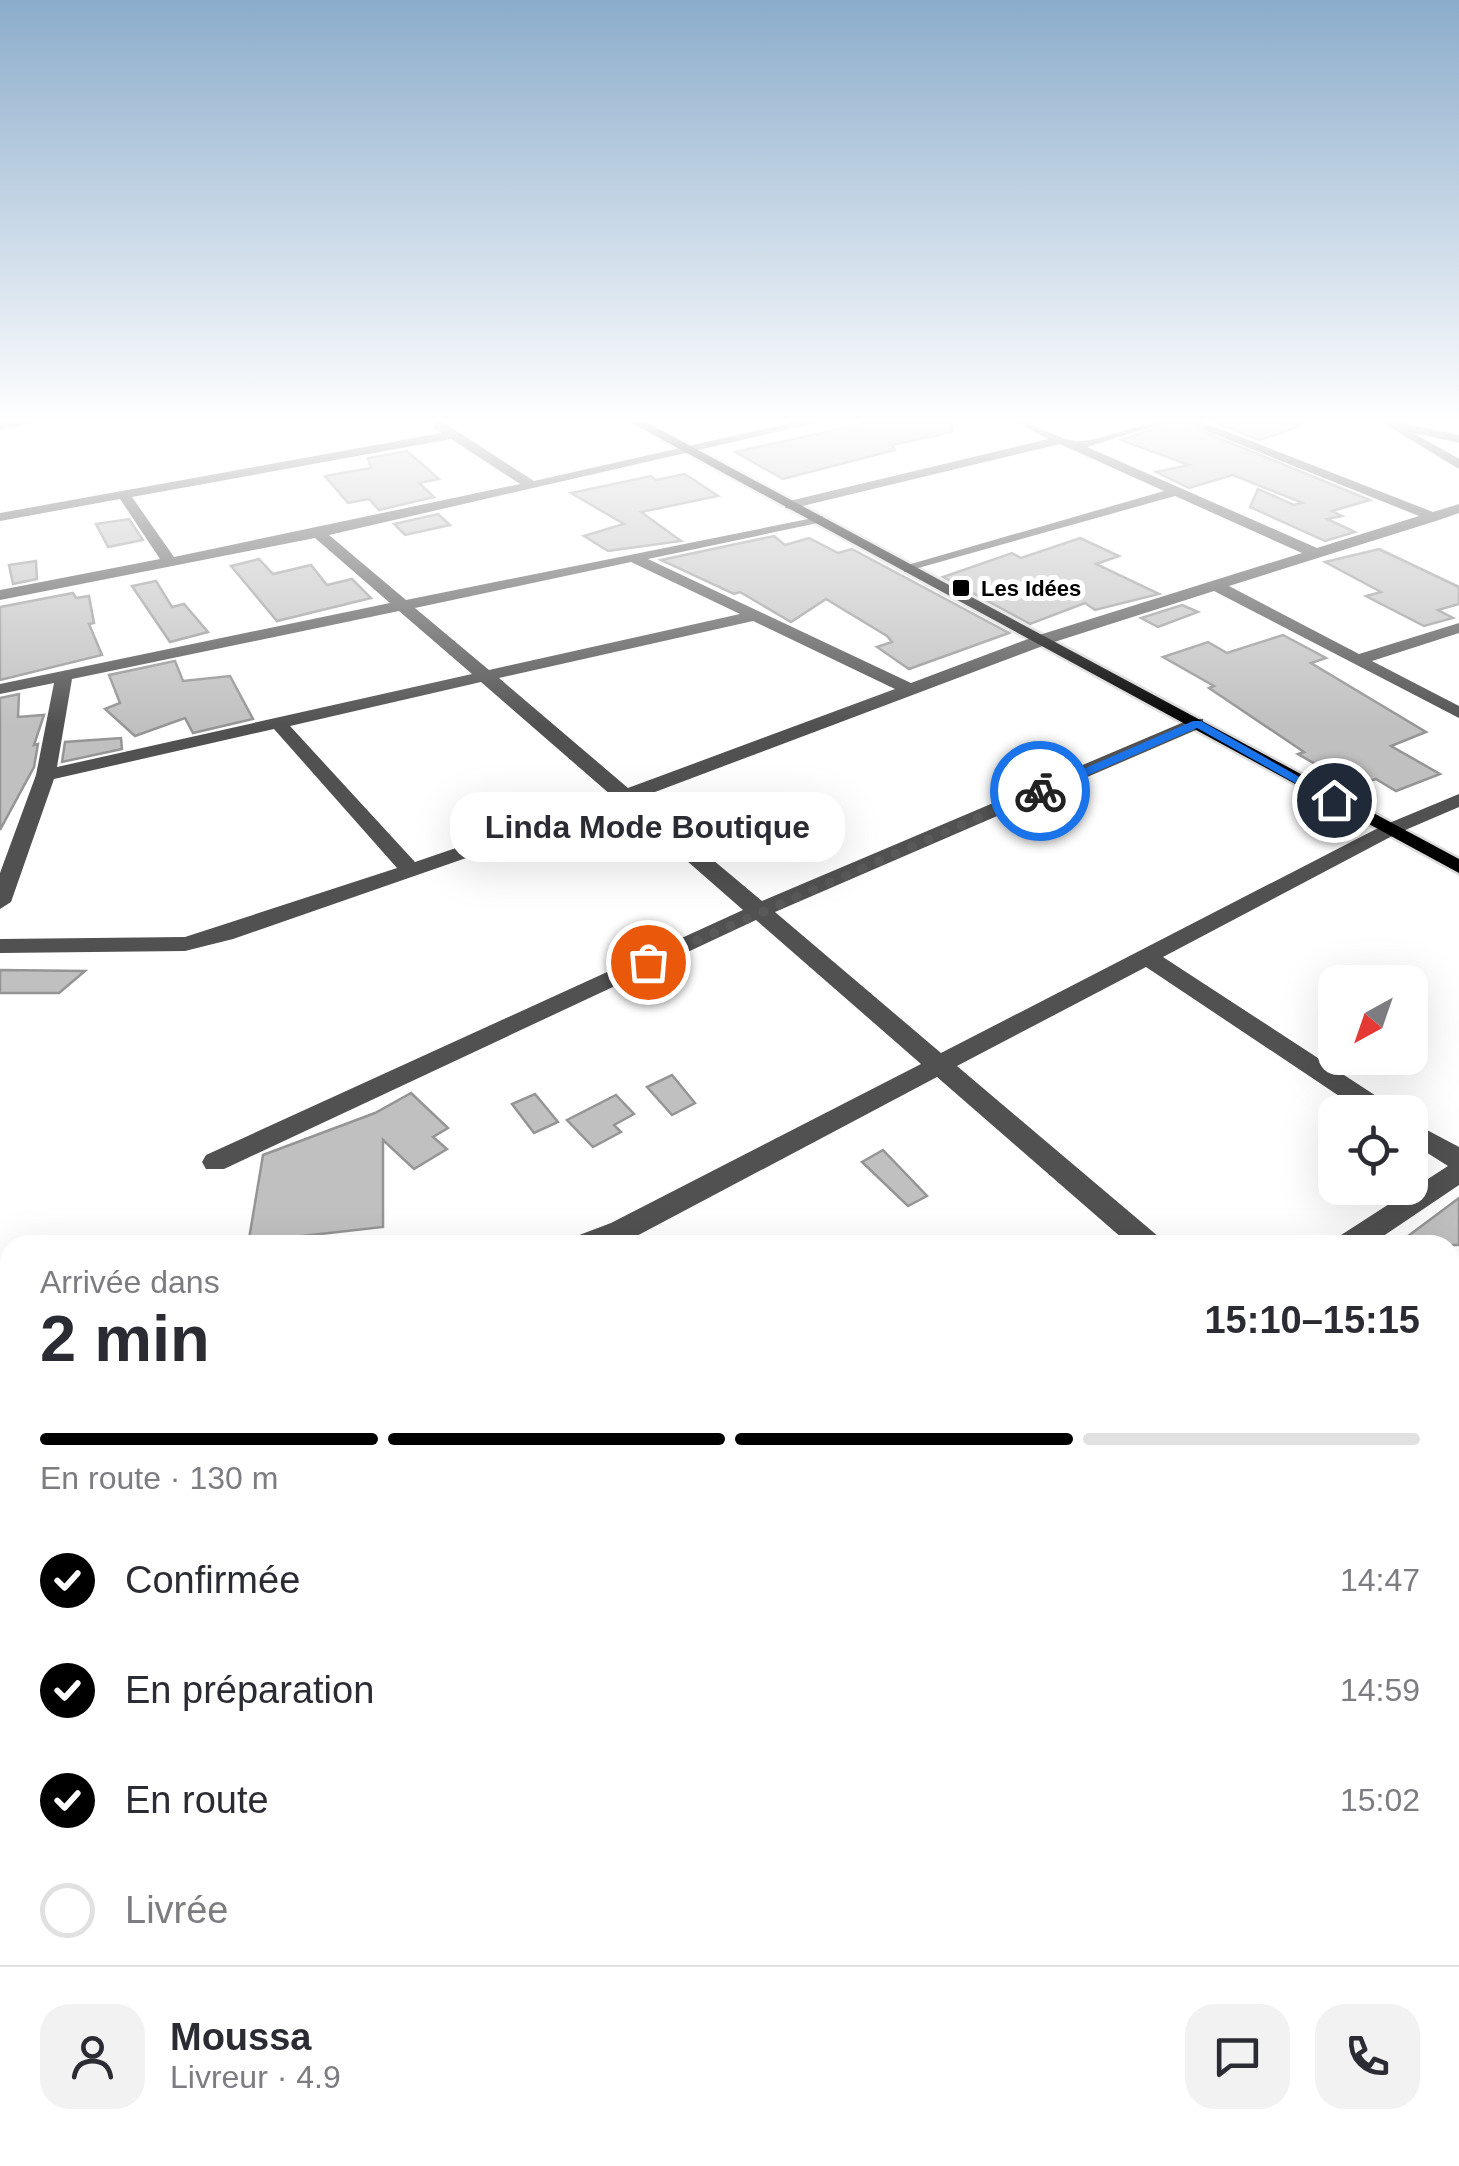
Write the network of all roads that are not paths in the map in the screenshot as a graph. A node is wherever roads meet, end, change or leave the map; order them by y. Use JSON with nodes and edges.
{"nodes":[{"id":1,"x":144,"y":523,"type":"edge"},
{"id":2,"x":363,"y":523,"type":"edge"},
{"id":3,"x":802,"y":523,"type":"edge"},
{"id":4,"x":824,"y":523,"type":"edge"},
{"id":5,"x":1067,"y":523,"type":"edge"},
{"id":6,"x":1246,"y":523,"type":"edge"},
{"id":7,"x":1415,"y":523,"type":"edge"},
{"id":8,"x":318,"y":533,"type":"junction"},
{"id":9,"x":1317,"y":554,"type":"junction"},
{"id":10,"x":632,"y":556,"type":"junction"},
{"id":11,"x":170,"y":562,"type":"junction"},
{"id":12,"x":908,"y":569,"type":"junction"},
{"id":13,"x":1216,"y":585,"type":"junction"},
{"id":14,"x":0,"y":595,"type":"edge"},
{"id":15,"x":400,"y":604,"type":"junction"},
{"id":16,"x":754,"y":616,"type":"junction"},
{"id":17,"x":1459,"y":628,"type":"edge"},
{"id":18,"x":1042,"y":640,"type":"junction"},
{"id":19,"x":1360,"y":660,"type":"junction"},
{"id":20,"x":64,"y":674,"type":"junction"},
{"id":21,"x":482,"y":675,"type":"junction"},
{"id":22,"x":907,"y":688,"type":"junction"},
{"id":23,"x":0,"y":689,"type":"edge"},
{"id":24,"x":1459,"y":713,"type":"edge"},
{"id":25,"x":277,"y":722,"type":"junction"},
{"id":26,"x":1197,"y":723,"type":"junction"},
{"id":27,"x":46,"y":776,"type":"junction"},
{"id":28,"x":622,"y":797,"type":"junction"},
{"id":29,"x":1459,"y":800,"type":"edge"},
{"id":30,"x":1389,"y":830,"type":"junction"},
{"id":31,"x":1459,"y":867,"type":"edge"},
{"id":32,"x":411,"y":870,"type":"junction"},
{"id":33,"x":0,"y":902,"type":"edge"},
{"id":34,"x":756,"y":912,"type":"junction"},
{"id":35,"x":0,"y":946,"type":"edge"},
{"id":36,"x":1147,"y":957,"type":"junction"},
{"id":37,"x":937,"y":1068,"type":"junction"},
{"id":38,"x":1355,"y":1095,"type":"edge"},
{"id":39,"x":1428,"y":1141,"type":"edge"},
{"id":40,"x":1459,"y":1160,"type":"edge"},
{"id":41,"x":215,"y":1162,"type":"dead end"},
{"id":42,"x":1459,"y":1172,"type":"edge"},
{"id":43,"x":610,"y":1235,"type":"edge"},
{"id":44,"x":1137,"y":1235,"type":"edge"},
{"id":45,"x":1363,"y":1235,"type":"edge"}],
"edges":[{"from":1,"to":11,"type":"street"},
{"from":2,"to":8,"type":"street"},
{"from":3,"to":10,"type":"street"},
{"from":4,"to":12,"type":"main road"},
{"from":5,"to":12,"type":"street"},
{"from":6,"to":9,"type":"street"},
{"from":7,"to":9,"type":"street"},
{"from":8,"to":11,"type":"street"},
{"from":8,"to":15,"type":"street"},
{"from":9,"to":13,"type":"street"},
{"from":10,"to":15,"type":"street"},
{"from":10,"to":16,"type":"street"},
{"from":11,"to":14,"type":"street"},
{"from":12,"to":18,"type":"main road"},
{"from":13,"to":18,"type":"street"},
{"from":13,"to":19,"type":"street"},
{"from":15,"to":20,"type":"street"},
{"from":15,"to":21,"type":"street"},
{"from":16,"to":21,"type":"street"},
{"from":16,"to":22,"type":"street"},
{"from":17,"to":19,"type":"street"},
{"from":18,"to":22,"type":"street"},
{"from":18,"to":26,"type":"main road"},
{"from":19,"to":24,"type":"street"},
{"from":20,"to":23,"type":"street"},
{"from":20,"to":27,"type":"street"},
{"from":21,"to":25,"type":"street"},
{"from":21,"to":28,"type":"street"},
{"from":22,"to":28,"type":"street"},
{"from":25,"to":27,"type":"street"},
{"from":25,"to":32,"type":"street"},
{"from":26,"to":30,"type":"main road"},
{"from":26,"to":34,"type":"street"},
{"from":27,"to":33,"type":"street"},
{"from":28,"to":32,"type":"street"},
{"from":28,"to":34,"type":"street"},
{"from":29,"to":30,"type":"street"},
{"from":30,"to":31,"type":"main road"},
{"from":30,"to":36,"type":"street"},
{"from":32,"to":35,"type":"street"},
{"from":34,"to":37,"type":"street"},
{"from":34,"to":41,"type":"street"},
{"from":36,"to":37,"type":"street"},
{"from":36,"to":38,"type":"street"},
{"from":37,"to":43,"type":"street"},
{"from":37,"to":44,"type":"street"},
{"from":39,"to":40,"type":"street"},
{"from":42,"to":45,"type":"street"}]}
